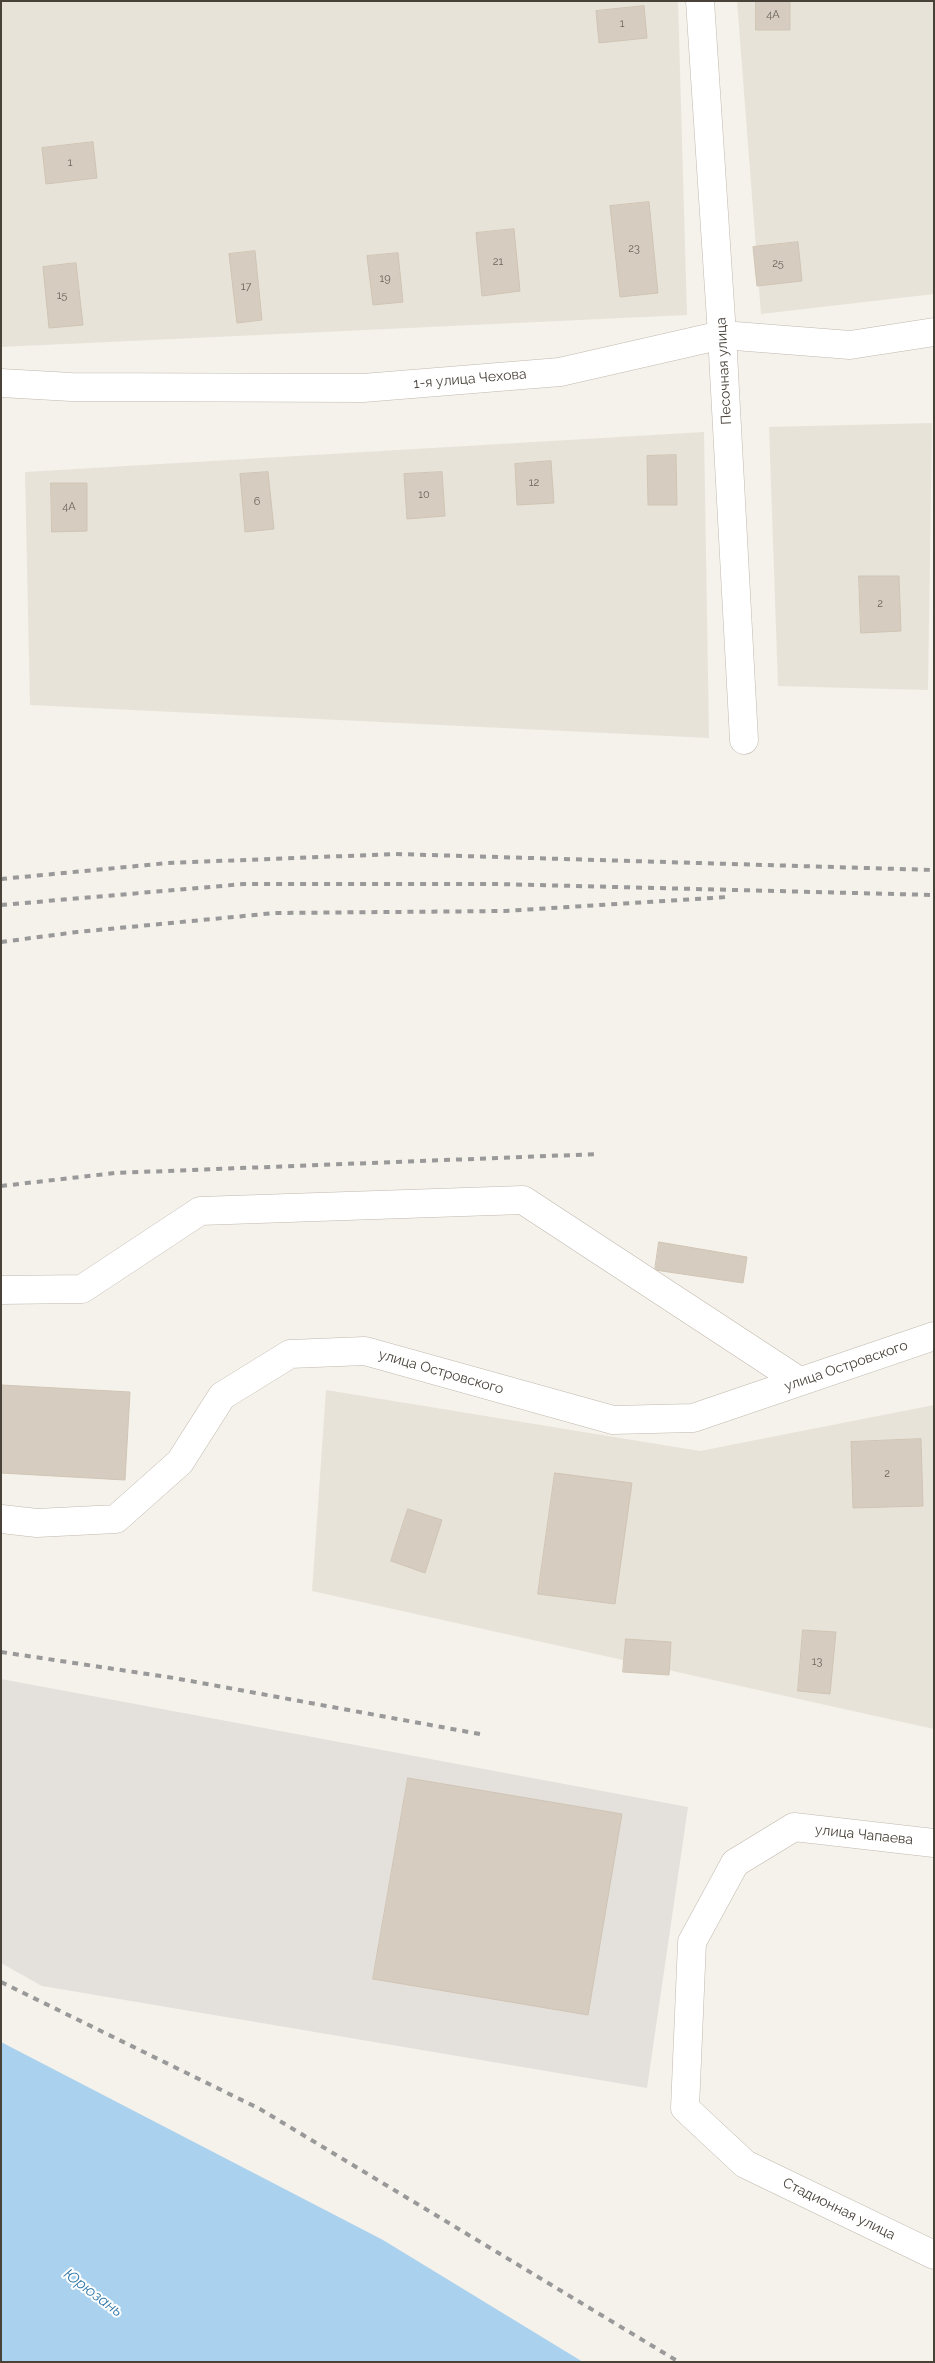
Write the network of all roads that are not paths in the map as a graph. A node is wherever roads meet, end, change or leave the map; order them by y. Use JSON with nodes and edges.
{"nodes":[{"id":1,"x":700,"y":1,"type":"edge"},
{"id":2,"x":934,"y":332,"type":"edge"},
{"id":3,"x":722,"y":335,"type":"junction"},
{"id":4,"x":1,"y":383,"type":"edge"},
{"id":5,"x":744,"y":740,"type":"dead end"},
{"id":6,"x":1,"y":1290,"type":"edge"},
{"id":7,"x":934,"y":1336,"type":"edge"},
{"id":8,"x":799,"y":1381,"type":"junction"},
{"id":9,"x":1,"y":1519,"type":"edge"},
{"id":10,"x":794,"y":1827,"type":"joint"},
{"id":11,"x":934,"y":1842,"type":"edge"},
{"id":12,"x":934,"y":2254,"type":"edge"}],
"edges":[{"from":1,"to":3,"type":"street","name":"Песочная улица"},
{"from":2,"to":3,"type":"street","name":"1-я улица Чехова"},
{"from":3,"to":4,"type":"street","name":"1-я улица Чехова"},
{"from":3,"to":5,"type":"street","name":"Песочная улица"},
{"from":6,"to":8,"type":"street"},
{"from":7,"to":8,"type":"street","name":"улица Островского"},
{"from":8,"to":9,"type":"street","name":"улица Островского"},
{"from":10,"to":11,"type":"street","name":"улица Чапаева"},
{"from":10,"to":12,"type":"street","name":"Стадионная улица"}]}
